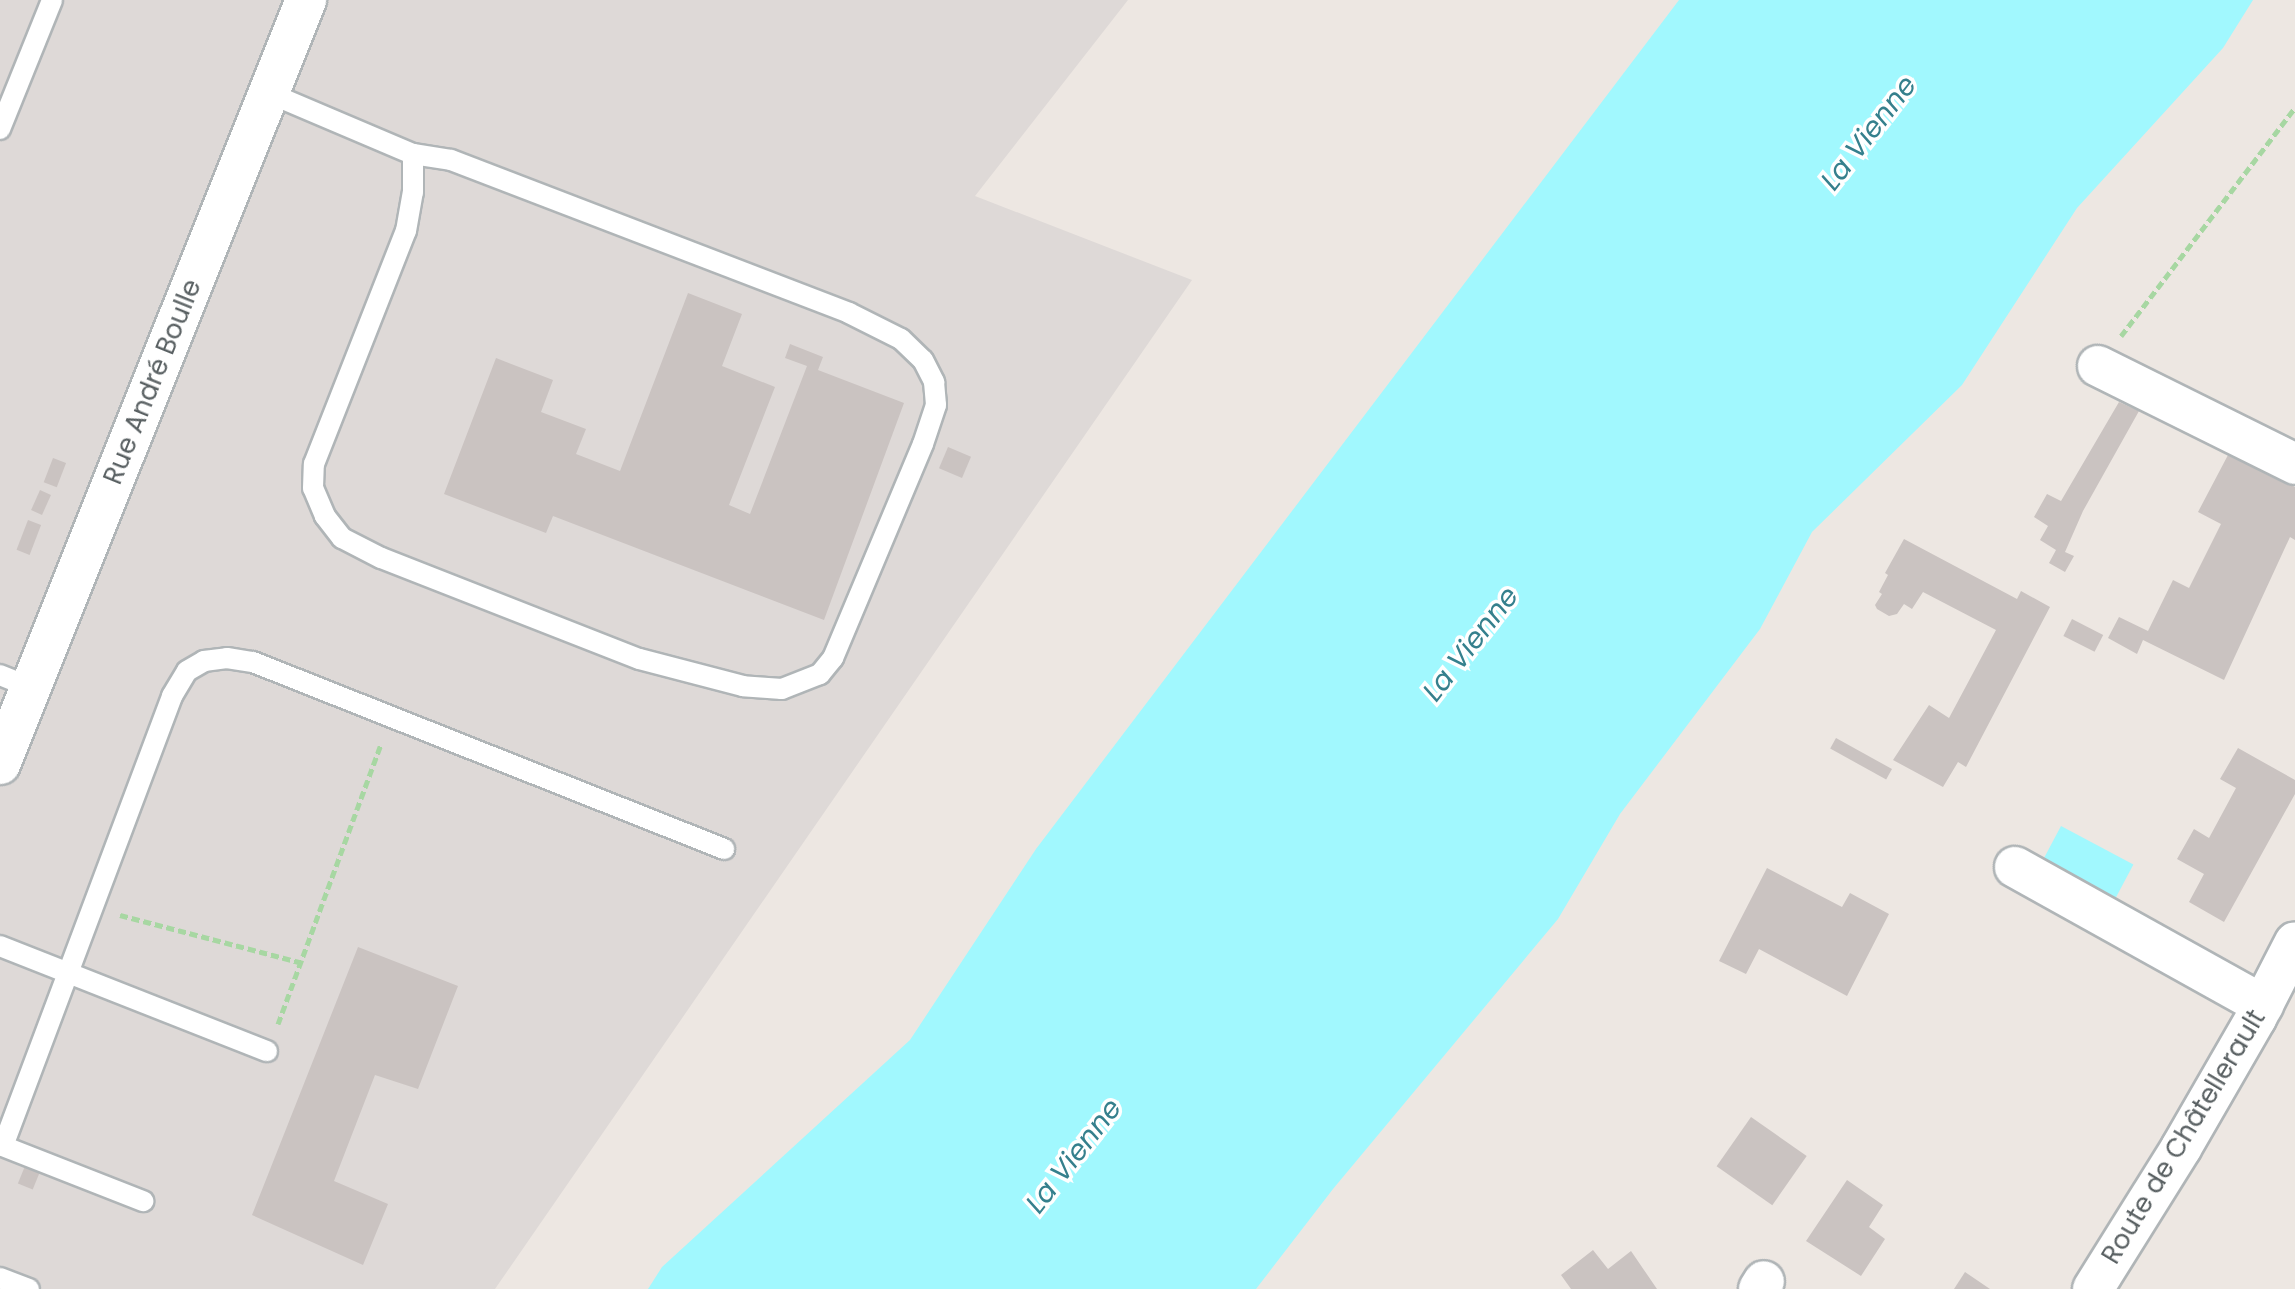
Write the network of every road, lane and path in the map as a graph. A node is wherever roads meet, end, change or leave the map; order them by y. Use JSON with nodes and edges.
{"nodes":[{"id":1,"x":52,"y":0,"type":"edge"},
{"id":2,"x":306,"y":0,"type":"edge"},
{"id":3,"x":269,"y":93,"type":"junction"},
{"id":4,"x":2295,"y":108,"type":"edge"},
{"id":5,"x":0,"y":129,"type":"edge"},
{"id":6,"x":413,"y":154,"type":"junction"},
{"id":7,"x":2098,"y":366,"type":"joint"},
{"id":8,"x":2295,"y":464,"type":"edge"},
{"id":9,"x":15,"y":681,"type":"edge"},
{"id":10,"x":391,"y":717,"type":"junction"},
{"id":11,"x":0,"y":764,"type":"edge"},
{"id":12,"x":724,"y":849,"type":"dead end"},
{"id":13,"x":2015,"y":867,"type":"dead end"},
{"id":14,"x":92,"y":907,"type":"junction"},
{"id":15,"x":2295,"y":942,"type":"edge"},
{"id":16,"x":0,"y":946,"type":"edge"},
{"id":17,"x":303,"y":963,"type":"junction"},
{"id":18,"x":68,"y":971,"type":"junction"},
{"id":19,"x":2263,"y":1005,"type":"junction"},
{"id":20,"x":267,"y":1051,"type":"joint"},
{"id":21,"x":1,"y":1145,"type":"edge"},
{"id":22,"x":143,"y":1201,"type":"dead end"},
{"id":23,"x":0,"y":1278,"type":"edge"},
{"id":24,"x":29,"y":1289,"type":"edge"},
{"id":25,"x":2093,"y":1289,"type":"edge"}],
"edges":[{"from":1,"to":5,"type":"lane"},
{"from":2,"to":3,"type":"street","name":"Rue André Boulle"},
{"from":3,"to":6,"type":"lane"},
{"from":3,"to":9,"type":"street","name":"Rue André Boulle"},
{"from":4,"to":7,"type":"path"},
{"from":6,"to":6,"type":"lane"},
{"from":7,"to":8,"type":"street"},
{"from":9,"to":11,"type":"street","name":"Rue André Boulle"},
{"from":10,"to":12,"type":"lane"},
{"from":10,"to":14,"type":"lane"},
{"from":10,"to":17,"type":"path"},
{"from":13,"to":19,"type":"street"},
{"from":14,"to":17,"type":"path"},
{"from":14,"to":18,"type":"lane"},
{"from":15,"to":19,"type":"street","name":"Route de Châtellerault"},
{"from":16,"to":18,"type":"lane"},
{"from":17,"to":20,"type":"path"},
{"from":18,"to":20,"type":"lane"},
{"from":18,"to":21,"type":"lane"},
{"from":19,"to":25,"type":"street","name":"Route de Châtellerault"},
{"from":21,"to":22,"type":"lane"},
{"from":23,"to":24,"type":"lane"}]}
